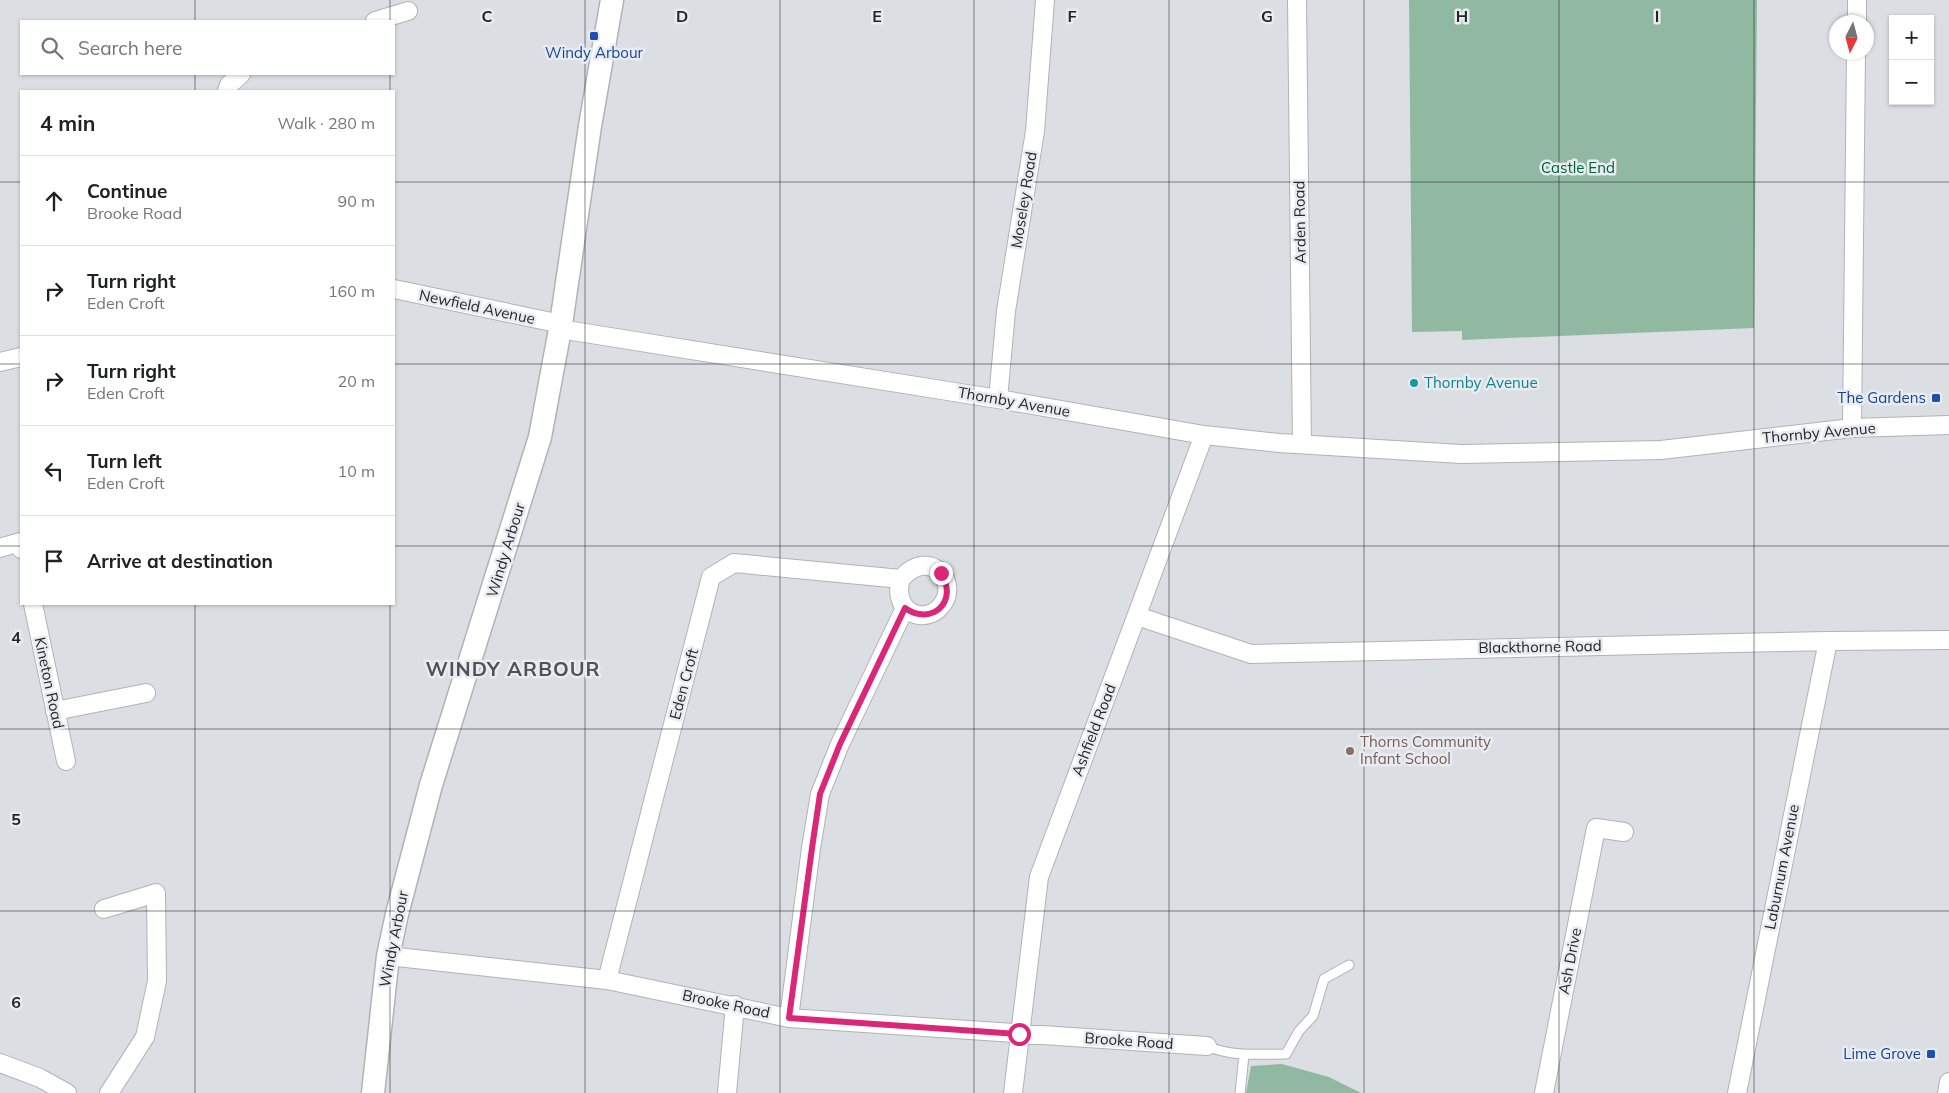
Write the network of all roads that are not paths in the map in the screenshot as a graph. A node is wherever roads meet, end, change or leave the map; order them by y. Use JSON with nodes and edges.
{"nodes":[{"id":1,"x":612,"y":0,"type":"edge"},
{"id":2,"x":1045,"y":0,"type":"edge"},
{"id":3,"x":1297,"y":0,"type":"edge"},
{"id":4,"x":1857,"y":0,"type":"edge"},
{"id":5,"x":408,"y":11,"type":"dead end"},
{"id":6,"x":1857,"y":15,"type":"edge"},
{"id":7,"x":377,"y":20,"type":"edge"},
{"id":8,"x":1856,"y":60,"type":"edge"},
{"id":9,"x":240,"y":75,"type":"edge"},
{"id":10,"x":227,"y":90,"type":"edge"},
{"id":11,"x":395,"y":289,"type":"edge"},
{"id":12,"x":560,"y":326,"type":"junction"},
{"id":13,"x":20,"y":357,"type":"edge"},
{"id":14,"x":0,"y":362,"type":"edge"},
{"id":15,"x":998,"y":399,"type":"junction"},
{"id":16,"x":1949,"y":425,"type":"edge"},
{"id":17,"x":1852,"y":428,"type":"junction"},
{"id":18,"x":1204,"y":435,"type":"junction"},
{"id":19,"x":1302,"y":444,"type":"junction"},
{"id":20,"x":20,"y":544,"type":"edge"},
{"id":21,"x":0,"y":548,"type":"edge"},
{"id":22,"x":900,"y":579,"type":"junction"},
{"id":23,"x":33,"y":605,"type":"edge"},
{"id":24,"x":905,"y":608,"type":"junction"},
{"id":25,"x":1137,"y":616,"type":"junction"},
{"id":26,"x":1949,"y":640,"type":"edge"},
{"id":27,"x":1828,"y":641,"type":"junction"},
{"id":28,"x":146,"y":693,"type":"dead end"},
{"id":29,"x":55,"y":711,"type":"junction"},
{"id":30,"x":66,"y":762,"type":"dead end"},
{"id":31,"x":1624,"y":832,"type":"dead end"},
{"id":32,"x":104,"y":910,"type":"dead end"},
{"id":33,"x":388,"y":956,"type":"junction"},
{"id":34,"x":1349,"y":965,"type":"dead end"},
{"id":35,"x":607,"y":980,"type":"junction"},
{"id":36,"x":735,"y":1005,"type":"junction"},
{"id":37,"x":789,"y":1018,"type":"junction"},
{"id":38,"x":1019,"y":1034,"type":"junction"},
{"id":39,"x":1207,"y":1046,"type":"joint"},
{"id":40,"x":1244,"y":1055,"type":"junction"},
{"id":41,"x":0,"y":1063,"type":"edge"},
{"id":42,"x":1949,"y":1082,"type":"edge"},
{"id":43,"x":67,"y":1093,"type":"edge"},
{"id":44,"x":109,"y":1093,"type":"edge"},
{"id":45,"x":373,"y":1093,"type":"edge"},
{"id":46,"x":727,"y":1093,"type":"edge"},
{"id":47,"x":1013,"y":1093,"type":"edge"},
{"id":48,"x":1240,"y":1093,"type":"edge"},
{"id":49,"x":1544,"y":1093,"type":"edge"},
{"id":50,"x":1737,"y":1093,"type":"edge"},
{"id":51,"x":1947,"y":1093,"type":"edge"}],
"edges":[{"from":1,"to":12,"type":"street","name":"Windy Arbour"},
{"from":2,"to":15,"type":"street","name":"Moseley Road"},
{"from":3,"to":19,"type":"street","name":"Arden Road"},
{"from":4,"to":6,"type":"street"},
{"from":5,"to":7,"type":"street"},
{"from":8,"to":17,"type":"street"},
{"from":9,"to":10,"type":"street"},
{"from":11,"to":12,"type":"street","name":"Newfield Avenue"},
{"from":12,"to":15,"type":"street","name":"Thornby Avenue"},
{"from":12,"to":33,"type":"street","name":"Windy Arbour"},
{"from":13,"to":14,"type":"street"},
{"from":15,"to":18,"type":"street","name":"Thornby Avenue"},
{"from":16,"to":17,"type":"street","name":"Thornby Avenue"},
{"from":17,"to":19,"type":"street","name":"Thornby Avenue"},
{"from":18,"to":19,"type":"street","name":"Thornby Avenue"},
{"from":18,"to":25,"type":"street","name":"Ashfield Road"},
{"from":20,"to":21,"type":"street"},
{"from":22,"to":24,"type":"street"},
{"from":22,"to":24,"type":"street"},
{"from":22,"to":35,"type":"street","name":"Eden Croft"},
{"from":23,"to":29,"type":"street","name":"Kineton Road"},
{"from":24,"to":37,"type":"street"},
{"from":25,"to":27,"type":"street","name":"Blackthorne Road"},
{"from":25,"to":38,"type":"street","name":"Ashfield Road"},
{"from":26,"to":27,"type":"street","name":"Blackthorne Road"},
{"from":27,"to":50,"type":"street","name":"Laburnum Avenue"},
{"from":28,"to":29,"type":"street"},
{"from":29,"to":30,"type":"street","name":"Kineton Road"},
{"from":31,"to":49,"type":"street","name":"Ash Drive"},
{"from":32,"to":44,"type":"street"},
{"from":33,"to":35,"type":"street","name":"Brooke Road"},
{"from":33,"to":45,"type":"street","name":"Windy Arbour"},
{"from":34,"to":40,"type":"lane","name":"Brooke Road"},
{"from":35,"to":36,"type":"street","name":"Brooke Road"},
{"from":36,"to":37,"type":"street","name":"Brooke Road"},
{"from":36,"to":46,"type":"street"},
{"from":37,"to":38,"type":"street","name":"Brooke Road"},
{"from":38,"to":39,"type":"street","name":"Brooke Road"},
{"from":38,"to":47,"type":"street","name":"Ashfield Road"},
{"from":39,"to":40,"type":"lane","name":"Brooke Road"},
{"from":40,"to":48,"type":"lane"},
{"from":41,"to":43,"type":"street"},
{"from":42,"to":51,"type":"street"}]}
